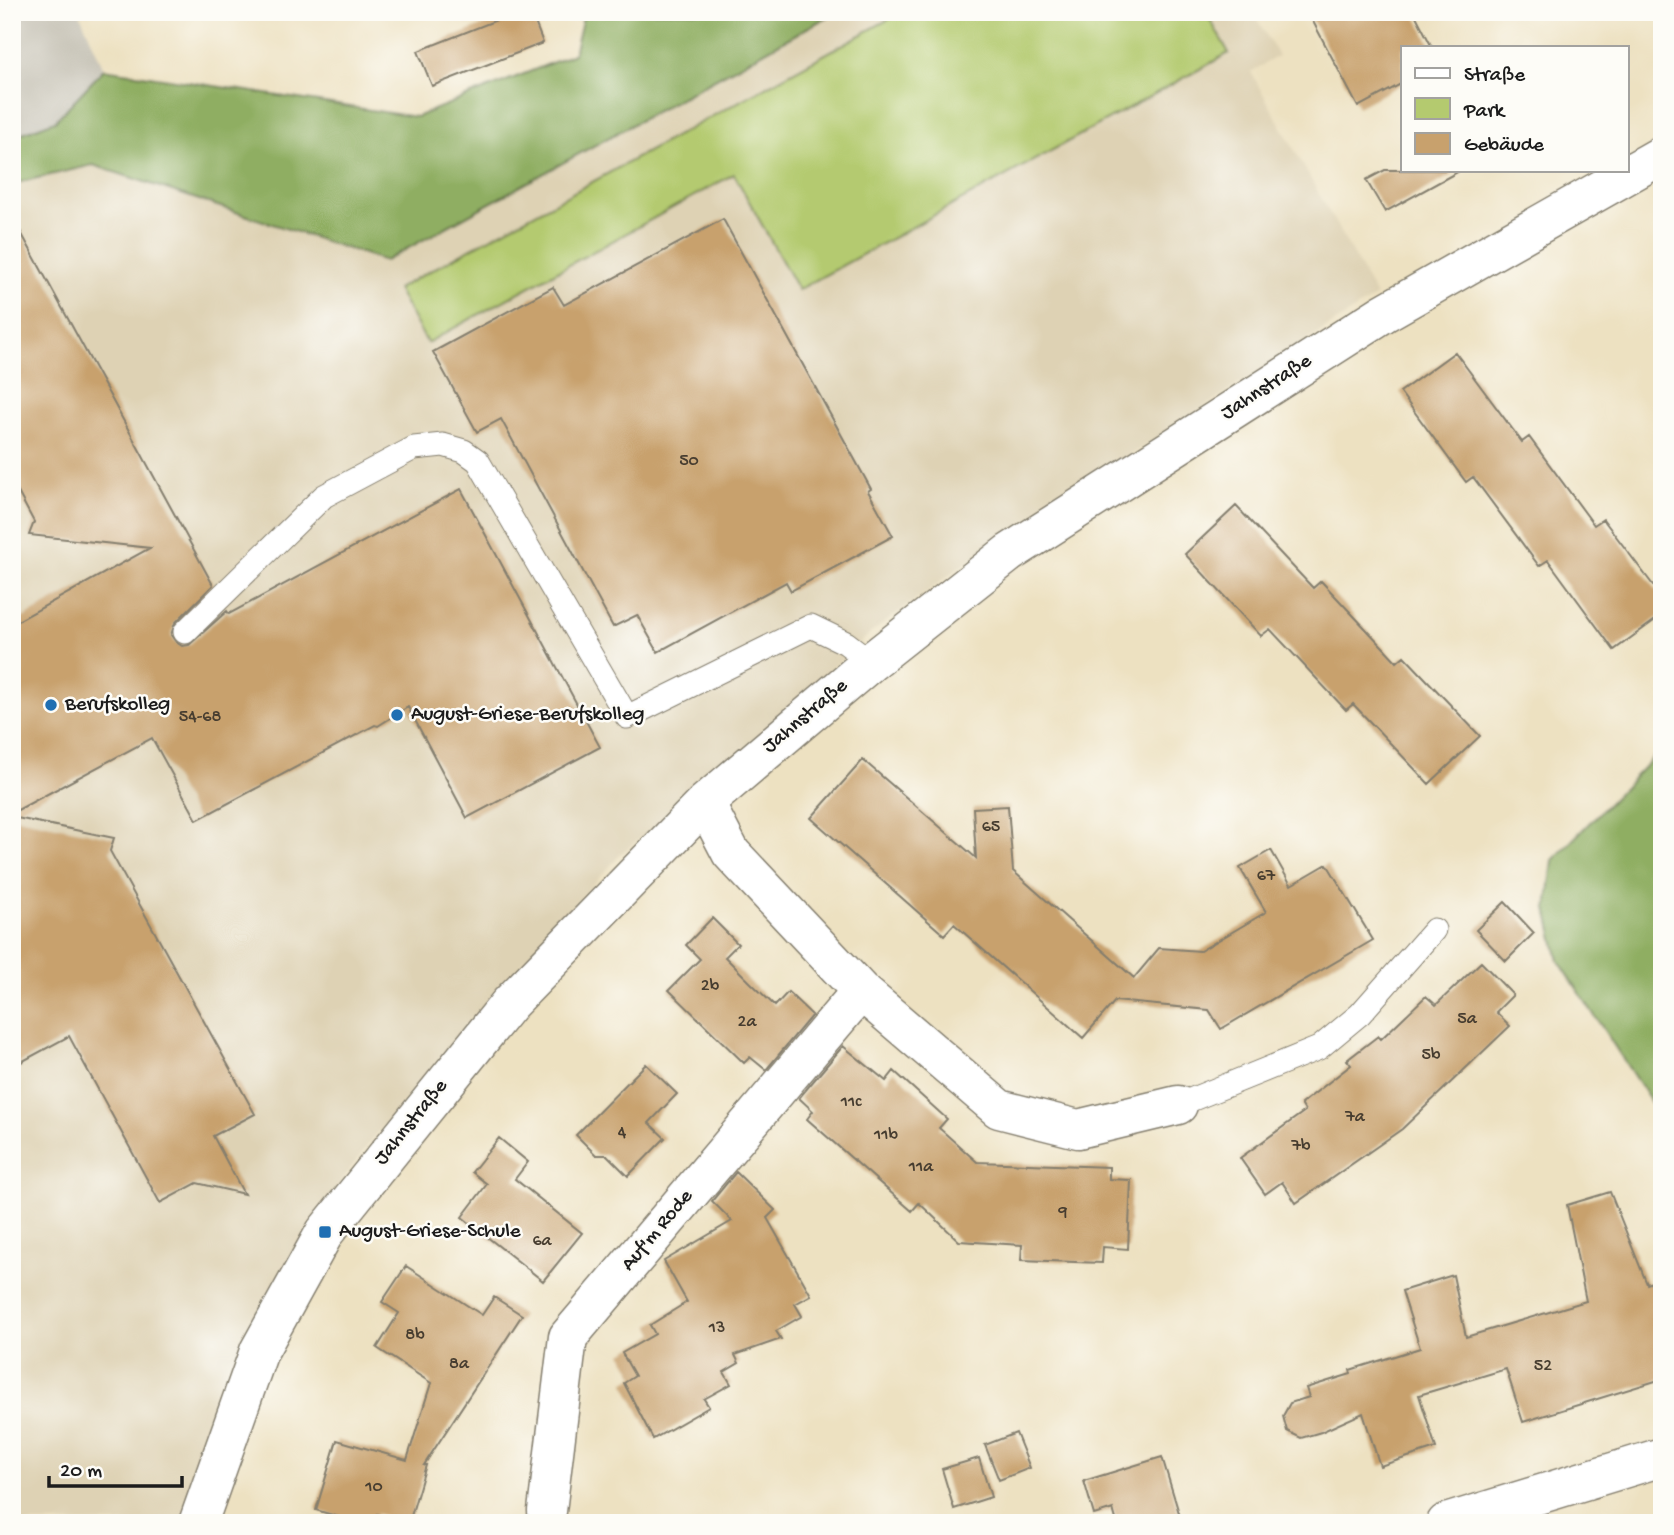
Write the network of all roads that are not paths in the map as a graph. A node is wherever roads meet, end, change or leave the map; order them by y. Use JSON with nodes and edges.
{"nodes":[{"id":1,"x":1662,"y":155,"type":"edge"},
{"id":2,"x":185,"y":632,"type":"dead end"},
{"id":3,"x":871,"y":662,"type":"junction"},
{"id":4,"x":705,"y":803,"type":"junction"},
{"id":5,"x":1434,"y":930,"type":"dead end"},
{"id":6,"x":861,"y":991,"type":"junction"},
{"id":7,"x":1178,"y":1105,"type":"joint"},
{"id":8,"x":1662,"y":1457,"type":"edge"},
{"id":9,"x":547,"y":1511,"type":"dead end"},
{"id":10,"x":198,"y":1523,"type":"edge"},
{"id":11,"x":1446,"y":1523,"type":"edge"}],
"edges":[{"from":1,"to":3,"type":"street","name":"Jahnstraße"},
{"from":2,"to":3,"type":"lane"},
{"from":3,"to":4,"type":"street","name":"Jahnstraße"},
{"from":4,"to":6,"type":"street"},
{"from":4,"to":10,"type":"street","name":"Jahnstraße"},
{"from":5,"to":7,"type":"lane"},
{"from":6,"to":7,"type":"street"},
{"from":6,"to":9,"type":"street","name":"Auf'm Rode"},
{"from":8,"to":11,"type":"street"}]}
